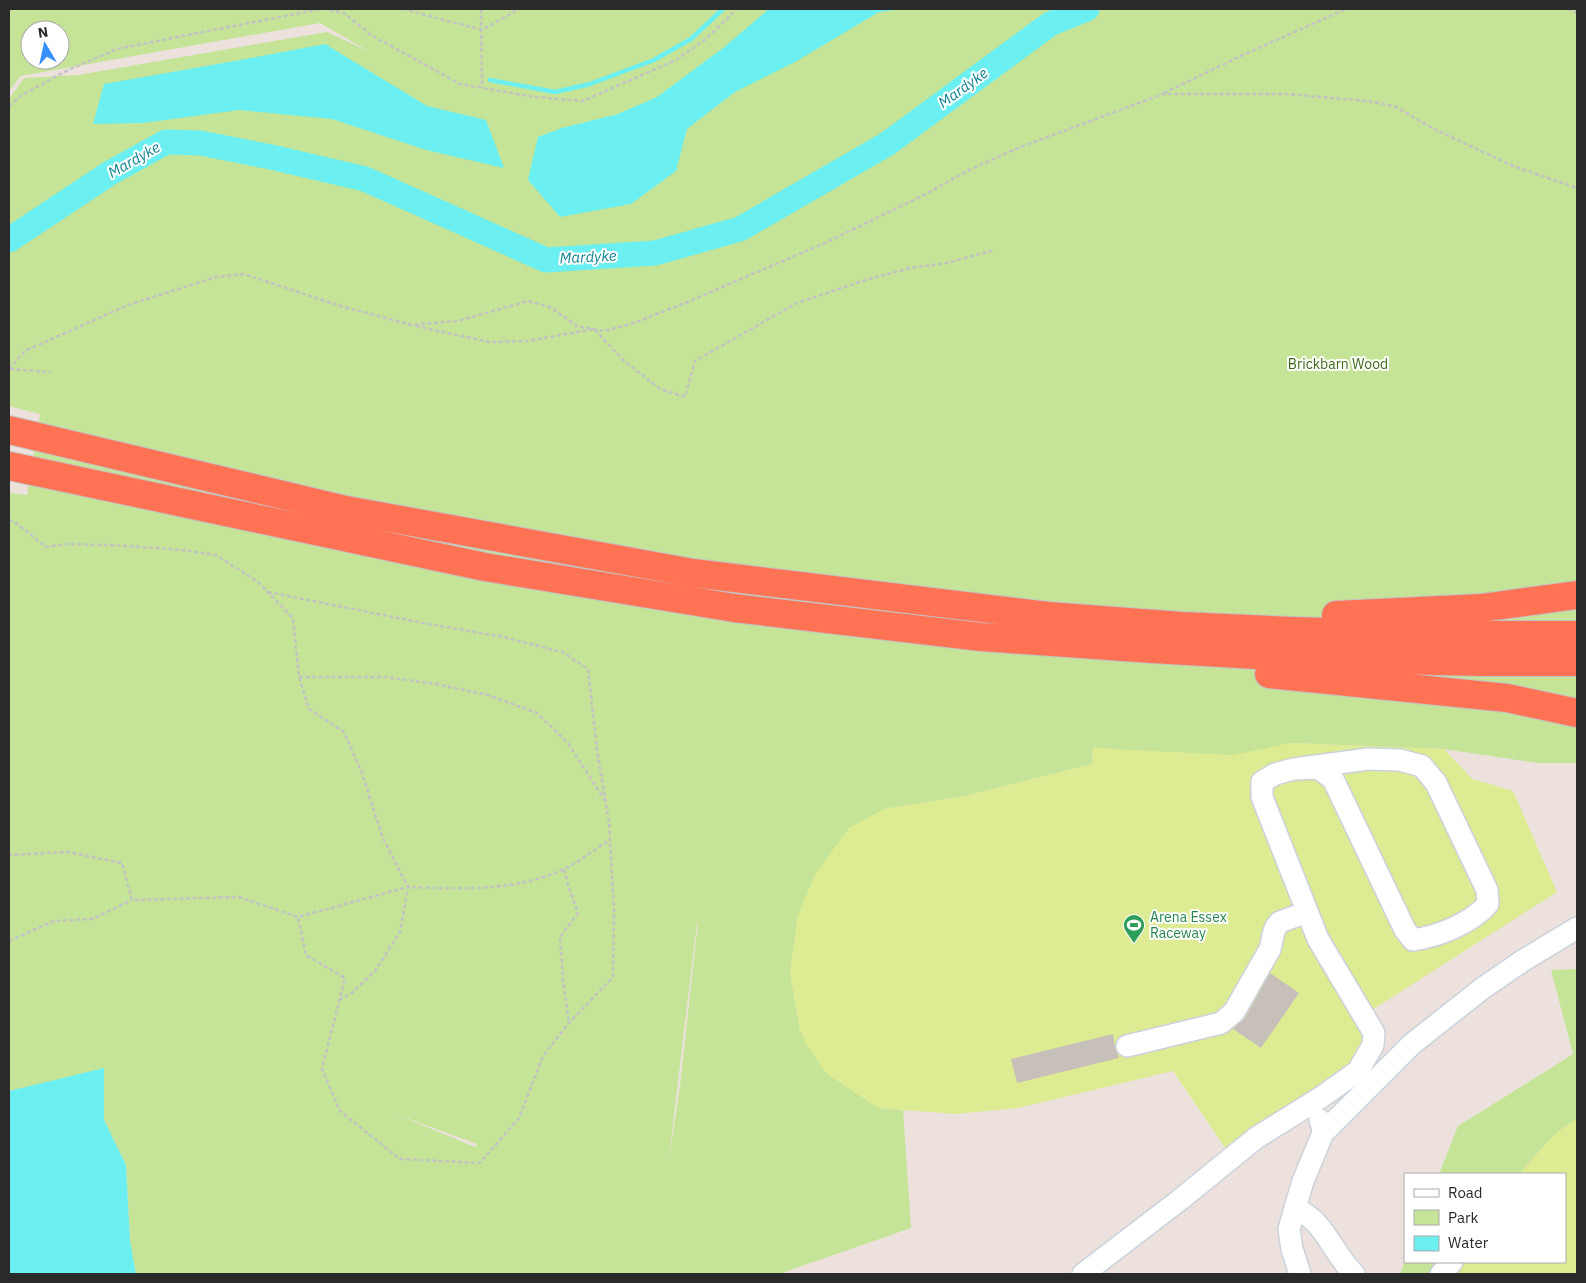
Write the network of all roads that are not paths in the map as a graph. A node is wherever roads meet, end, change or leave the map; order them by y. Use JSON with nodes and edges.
{"nodes":[{"id":1,"x":21,"y":432,"type":"edge"},
{"id":2,"x":18,"y":468,"type":"edge"},
{"id":3,"x":1577,"y":595,"type":"edge"},
{"id":4,"x":998,"y":610,"type":"junction"},
{"id":5,"x":1577,"y":636,"type":"edge"},
{"id":6,"x":981,"y":637,"type":"junction"},
{"id":7,"x":1577,"y":662,"type":"edge"},
{"id":8,"x":1577,"y":712,"type":"edge"},
{"id":9,"x":1294,"y":769,"type":"junction"},
{"id":10,"x":1307,"y":912,"type":"junction"},
{"id":11,"x":1577,"y":928,"type":"edge"},
{"id":12,"x":1127,"y":1046,"type":"dead end"},
{"id":13,"x":1310,"y":1105,"type":"junction"},
{"id":14,"x":1323,"y":1133,"type":"junction"},
{"id":15,"x":1295,"y":1207,"type":"junction"},
{"id":16,"x":1451,"y":1263,"type":"edge"},
{"id":17,"x":1083,"y":1274,"type":"edge"},
{"id":18,"x":1300,"y":1274,"type":"edge"},
{"id":19,"x":1354,"y":1274,"type":"edge"},
{"id":20,"x":1441,"y":1274,"type":"edge"}],
"edges":[{"from":1,"to":4,"type":"highway"},
{"from":2,"to":6,"type":"highway"},
{"from":3,"to":4,"type":"highway"},
{"from":4,"to":5,"type":"highway"},
{"from":6,"to":7,"type":"highway"},
{"from":6,"to":8,"type":"highway"},
{"from":9,"to":9,"type":"lane"},
{"from":9,"to":10,"type":"lane"},
{"from":10,"to":12,"type":"lane"},
{"from":10,"to":13,"type":"lane"},
{"from":11,"to":14,"type":"lane"},
{"from":13,"to":14,"type":"lane"},
{"from":13,"to":17,"type":"lane"},
{"from":14,"to":15,"type":"lane"},
{"from":15,"to":18,"type":"lane"},
{"from":15,"to":19,"type":"lane"},
{"from":16,"to":20,"type":"lane"}]}
